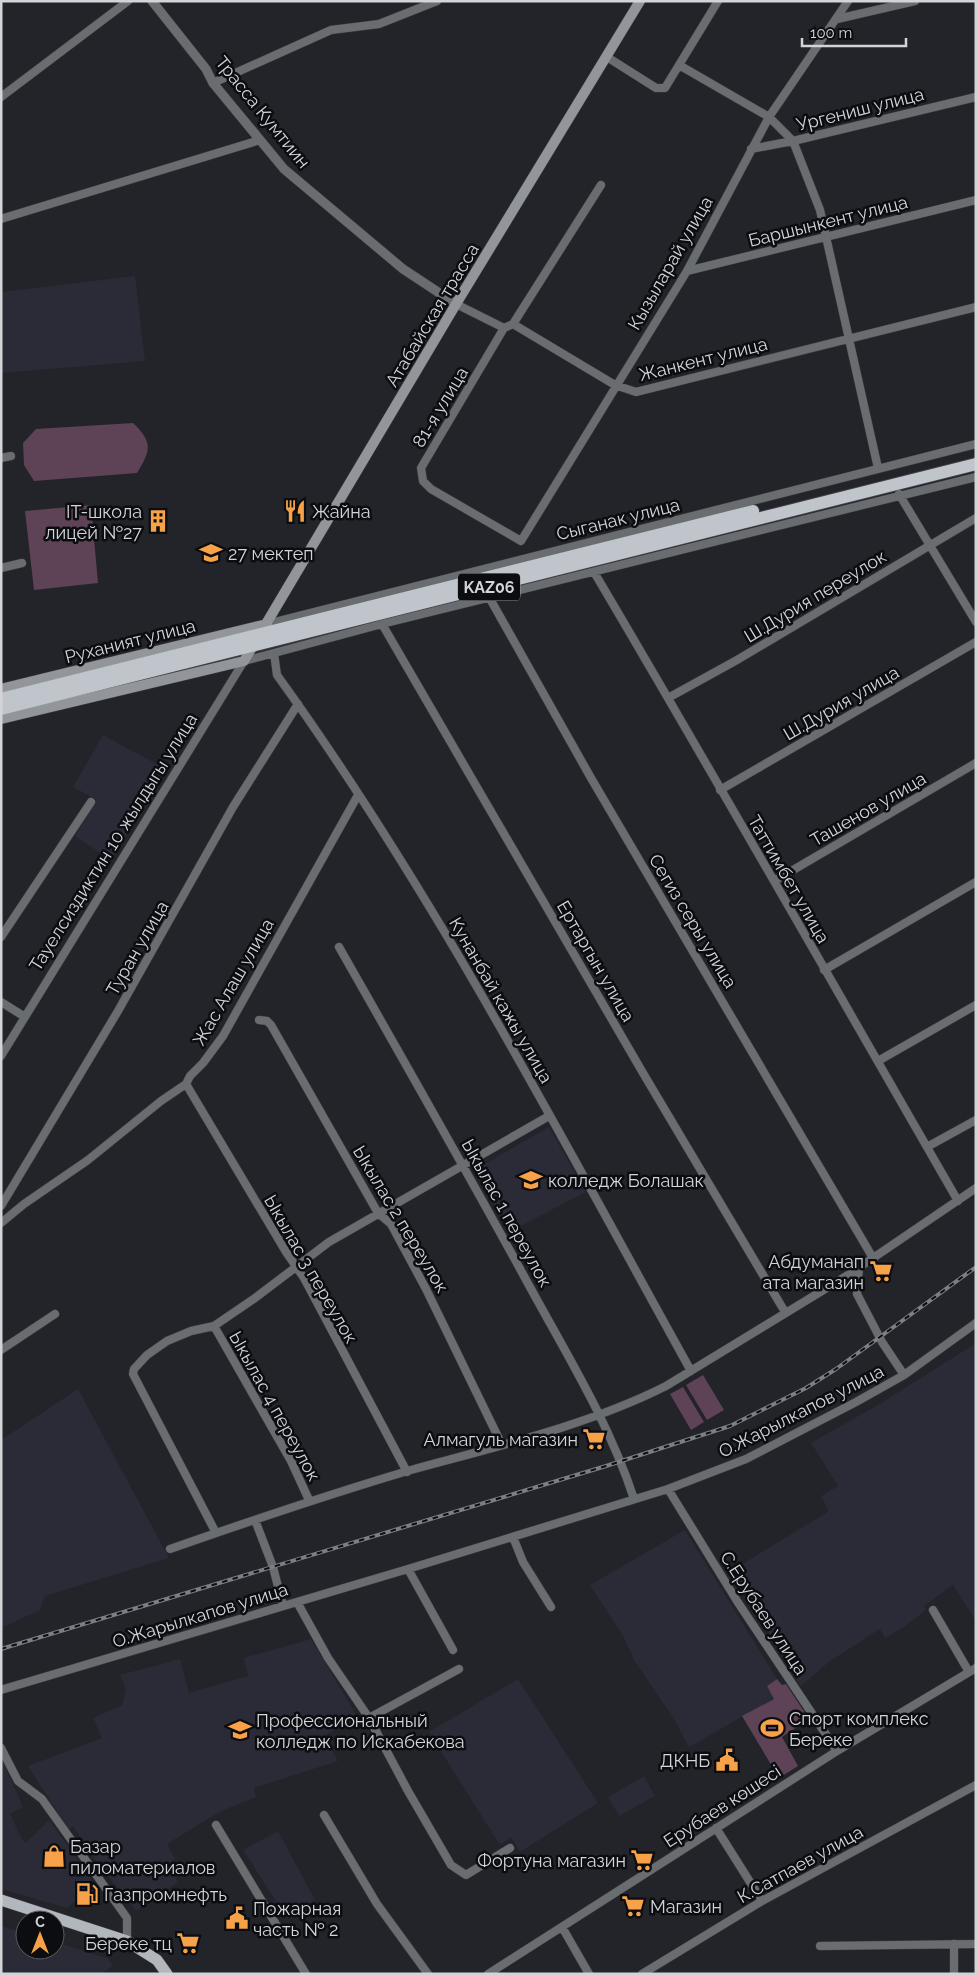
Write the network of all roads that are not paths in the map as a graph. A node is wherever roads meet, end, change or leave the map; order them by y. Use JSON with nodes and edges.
{"nodes":[{"id":1,"x":128,"y":1,"type":"edge"},
{"id":2,"x":152,"y":1,"type":"edge"},
{"id":3,"x":437,"y":1,"type":"edge"},
{"id":4,"x":640,"y":1,"type":"edge"},
{"id":5,"x":718,"y":1,"type":"edge"},
{"id":6,"x":848,"y":1,"type":"edge"},
{"id":7,"x":915,"y":1,"type":"edge"},
{"id":8,"x":837,"y":19,"type":"junction"},
{"id":9,"x":606,"y":57,"type":"junction"},
{"id":10,"x":679,"y":65,"type":"junction"},
{"id":11,"x":213,"y":82,"type":"junction"},
{"id":12,"x":1,"y":97,"type":"edge"},
{"id":13,"x":976,"y":97,"type":"edge"},
{"id":14,"x":769,"y":117,"type":"junction"},
{"id":15,"x":260,"y":140,"type":"junction"},
{"id":16,"x":793,"y":141,"type":"junction"},
{"id":17,"x":751,"y":149,"type":"junction"},
{"id":18,"x":601,"y":185,"type":"dead end"},
{"id":19,"x":976,"y":200,"type":"edge"},
{"id":20,"x":1,"y":219,"type":"edge"},
{"id":21,"x":826,"y":236,"type":"junction"},
{"id":22,"x":687,"y":271,"type":"junction"},
{"id":23,"x":456,"y":304,"type":"junction"},
{"id":24,"x":976,"y":307,"type":"edge"},
{"id":25,"x":513,"y":324,"type":"junction"},
{"id":26,"x":504,"y":328,"type":"junction"},
{"id":27,"x":850,"y":338,"type":"junction"},
{"id":28,"x":615,"y":385,"type":"junction"},
{"id":29,"x":976,"y":444,"type":"edge"},
{"id":30,"x":11,"y":456,"type":"dead end"},
{"id":31,"x":976,"y":456,"type":"edge"},
{"id":32,"x":1,"y":458,"type":"edge"},
{"id":33,"x":976,"y":464,"type":"edge"},
{"id":34,"x":878,"y":468,"type":"junction"},
{"id":35,"x":976,"y":477,"type":"edge"},
{"id":36,"x":899,"y":494,"type":"junction"},
{"id":37,"x":976,"y":518,"type":"edge"},
{"id":38,"x":521,"y":541,"type":"joint"},
{"id":39,"x":930,"y":544,"type":"junction"},
{"id":40,"x":22,"y":563,"type":"dead end"},
{"id":41,"x":1,"y":568,"type":"edge"},
{"id":42,"x":594,"y":572,"type":"junction"},
{"id":43,"x":490,"y":597,"type":"junction"},
{"id":44,"x":976,"y":622,"type":"edge"},
{"id":45,"x":382,"y":624,"type":"junction"},
{"id":46,"x":264,"y":629,"type":"junction"},
{"id":47,"x":976,"y":642,"type":"edge"},
{"id":48,"x":253,"y":646,"type":"junction"},
{"id":49,"x":274,"y":653,"type":"junction"},
{"id":50,"x":244,"y":661,"type":"junction"},
{"id":51,"x":1,"y":689,"type":"edge"},
{"id":52,"x":668,"y":698,"type":"junction"},
{"id":53,"x":1,"y":699,"type":"edge"},
{"id":54,"x":298,"y":704,"type":"junction"},
{"id":55,"x":3,"y":715,"type":"edge"},
{"id":56,"x":1,"y":727,"type":"edge"},
{"id":57,"x":976,"y":763,"type":"edge"},
{"id":58,"x":720,"y":790,"type":"junction"},
{"id":59,"x":358,"y":795,"type":"junction"},
{"id":60,"x":90,"y":802,"type":"dead end"},
{"id":61,"x":776,"y":880,"type":"junction"},
{"id":62,"x":976,"y":882,"type":"edge"},
{"id":63,"x":1,"y":938,"type":"edge"},
{"id":64,"x":339,"y":947,"type":"dead end"},
{"id":65,"x":824,"y":970,"type":"junction"},
{"id":66,"x":1,"y":1002,"type":"edge"},
{"id":67,"x":976,"y":1004,"type":"edge"},
{"id":68,"x":25,"y":1017,"type":"junction"},
{"id":69,"x":259,"y":1020,"type":"dead end"},
{"id":70,"x":1,"y":1056,"type":"edge"},
{"id":71,"x":878,"y":1061,"type":"junction"},
{"id":72,"x":186,"y":1084,"type":"junction"},
{"id":73,"x":549,"y":1116,"type":"junction"},
{"id":74,"x":976,"y":1120,"type":"edge"},
{"id":75,"x":927,"y":1147,"type":"junction"},
{"id":76,"x":464,"y":1165,"type":"junction"},
{"id":77,"x":976,"y":1188,"type":"edge"},
{"id":78,"x":958,"y":1201,"type":"junction"},
{"id":79,"x":1,"y":1206,"type":"edge"},
{"id":80,"x":378,"y":1213,"type":"junction"},
{"id":81,"x":1,"y":1223,"type":"edge"},
{"id":82,"x":873,"y":1258,"type":"junction"},
{"id":83,"x":295,"y":1266,"type":"junction"},
{"id":84,"x":859,"y":1268,"type":"junction"},
{"id":85,"x":785,"y":1312,"type":"junction"},
{"id":86,"x":55,"y":1314,"type":"dead end"},
{"id":87,"x":976,"y":1323,"type":"edge"},
{"id":88,"x":214,"y":1326,"type":"junction"},
{"id":89,"x":1,"y":1350,"type":"edge"},
{"id":90,"x":691,"y":1371,"type":"junction"},
{"id":91,"x":904,"y":1375,"type":"junction"},
{"id":92,"x":600,"y":1414,"type":"junction"},
{"id":93,"x":502,"y":1444,"type":"junction"},
{"id":94,"x":407,"y":1472,"type":"junction"},
{"id":95,"x":668,"y":1489,"type":"junction"},
{"id":96,"x":634,"y":1499,"type":"junction"},
{"id":97,"x":309,"y":1500,"type":"junction"},
{"id":98,"x":254,"y":1520,"type":"junction"},
{"id":99,"x":216,"y":1533,"type":"junction"},
{"id":100,"x":513,"y":1537,"type":"junction"},
{"id":101,"x":170,"y":1549,"type":"dead end"},
{"id":102,"x":408,"y":1569,"type":"junction"},
{"id":103,"x":297,"y":1602,"type":"junction"},
{"id":104,"x":283,"y":1606,"type":"junction"},
{"id":105,"x":551,"y":1607,"type":"dead end"},
{"id":106,"x":932,"y":1610,"type":"dead end"},
{"id":107,"x":453,"y":1650,"type":"dead end"},
{"id":108,"x":459,"y":1669,"type":"dead end"},
{"id":109,"x":972,"y":1670,"type":"edge"},
{"id":110,"x":1,"y":1690,"type":"edge"},
{"id":111,"x":369,"y":1718,"type":"junction"},
{"id":112,"x":1,"y":1748,"type":"edge"},
{"id":113,"x":837,"y":1751,"type":"junction"},
{"id":114,"x":976,"y":1785,"type":"edge"},
{"id":115,"x":324,"y":1816,"type":"dead end"},
{"id":116,"x":216,"y":1825,"type":"dead end"},
{"id":117,"x":716,"y":1828,"type":"junction"},
{"id":118,"x":510,"y":1848,"type":"dead end"},
{"id":119,"x":1,"y":1900,"type":"edge"},
{"id":120,"x":762,"y":1901,"type":"junction"},
{"id":121,"x":562,"y":1927,"type":"junction"},
{"id":122,"x":127,"y":1940,"type":"junction"},
{"id":123,"x":954,"y":1944,"type":"junction"},
{"id":124,"x":976,"y":1944,"type":"edge"},
{"id":125,"x":820,"y":1946,"type":"dead end"},
{"id":126,"x":167,"y":1974,"type":"edge"},
{"id":127,"x":306,"y":1974,"type":"edge"},
{"id":128,"x":428,"y":1974,"type":"edge"},
{"id":129,"x":488,"y":1974,"type":"edge"},
{"id":130,"x":589,"y":1974,"type":"edge"},
{"id":131,"x":642,"y":1974,"type":"edge"},
{"id":132,"x":954,"y":1974,"type":"edge"}],
"edges":[{"from":1,"to":12,"type":"street"},
{"from":2,"to":11,"type":"street","name":"Трасса Кумтиин"},
{"from":3,"to":11,"type":"street"},
{"from":4,"to":9,"type":"main road","name":"Атабайская трасса"},
{"from":5,"to":10,"type":"street"},
{"from":6,"to":8,"type":"street","name":"Кызыларай улица"},
{"from":7,"to":8,"type":"street"},
{"from":8,"to":14,"type":"street","name":"Кызыларай улица"},
{"from":9,"to":10,"type":"street"},
{"from":9,"to":23,"type":"main road","name":"Атабайская трасса"},
{"from":10,"to":14,"type":"street"},
{"from":11,"to":15,"type":"street","name":"Трасса Кумтиин"},
{"from":13,"to":16,"type":"street","name":"Ургениш улица"},
{"from":14,"to":16,"type":"street"},
{"from":14,"to":17,"type":"street","name":"Кызыларай улица"},
{"from":15,"to":20,"type":"street"},
{"from":15,"to":23,"type":"street","name":"Трасса Кумтиин"},
{"from":16,"to":17,"type":"street","name":"Ургениш улица"},
{"from":16,"to":21,"type":"street"},
{"from":17,"to":22,"type":"street","name":"Кызыларай улица"},
{"from":18,"to":25,"type":"street"},
{"from":19,"to":21,"type":"street","name":"Баршынкент улица"},
{"from":21,"to":22,"type":"street","name":"Баршынкент улица"},
{"from":21,"to":27,"type":"street"},
{"from":22,"to":28,"type":"street","name":"Кызыларай улица"},
{"from":23,"to":26,"type":"street"},
{"from":23,"to":46,"type":"main road","name":"Атабайская трасса"},
{"from":24,"to":27,"type":"street","name":"Жанкент улица"},
{"from":25,"to":26,"type":"street"},
{"from":25,"to":28,"type":"street","name":"Жанкент улица"},
{"from":26,"to":38,"type":"street","name":"81-я улица"},
{"from":27,"to":28,"type":"street","name":"Жанкент улица"},
{"from":27,"to":34,"type":"street"},
{"from":28,"to":38,"type":"street","name":"Кызыларай улица"},
{"from":29,"to":34,"type":"street","name":"Сыганак улица"},
{"from":30,"to":32,"type":"street"},
{"from":31,"to":46,"type":"highway","number":"KАZ06"},
{"from":33,"to":48,"type":"highway","number":"KАZ06"},
{"from":34,"to":46,"type":"street","name":"Сыганак улица"},
{"from":35,"to":36,"type":"street"},
{"from":36,"to":39,"type":"street"},
{"from":36,"to":42,"type":"street"},
{"from":37,"to":39,"type":"street","name":"Ш.Дурия переулок"},
{"from":39,"to":44,"type":"street"},
{"from":39,"to":52,"type":"street","name":"Ш.Дурия переулок"},
{"from":40,"to":41,"type":"street"},
{"from":42,"to":43,"type":"street"},
{"from":42,"to":52,"type":"street","name":"Таттимбет улица"},
{"from":43,"to":45,"type":"street"},
{"from":43,"to":82,"type":"street","name":"Сегиз серы улица"},
{"from":45,"to":49,"type":"street"},
{"from":45,"to":85,"type":"street","name":"Ертаргын улица"},
{"from":46,"to":48,"type":"main road","name":"Атабайская трасса"},
{"from":46,"to":51,"type":"main road","name":"Руханият улица"},
{"from":46,"to":53,"type":"highway","number":"KАZ06"},
{"from":47,"to":58,"type":"street","name":"Ш.Дурия улица"},
{"from":48,"to":50,"type":"main road","name":"Тауелсиздиктин 10 жылдыгы улица"},
{"from":48,"to":55,"type":"highway","number":"KАZ06"},
{"from":49,"to":50,"type":"street"},
{"from":49,"to":54,"type":"street","name":"Кунанбай кажы улица"},
{"from":50,"to":55,"type":"main road"},
{"from":50,"to":68,"type":"street","name":"Тауелсиздиктин 10 жылдыгы улица"},
{"from":52,"to":58,"type":"street","name":"Таттимбет улица"},
{"from":54,"to":59,"type":"street","name":"Кунанбай кажы улица"},
{"from":54,"to":79,"type":"street","name":"Туран улица"},
{"from":55,"to":56,"type":"street"},
{"from":57,"to":61,"type":"street","name":"Ташенов улица"},
{"from":58,"to":61,"type":"street","name":"Таттимбет улица"},
{"from":59,"to":72,"type":"street","name":"Жас Алаш улица"},
{"from":59,"to":73,"type":"street","name":"Кунанбай кажы улица"},
{"from":60,"to":63,"type":"street"},
{"from":61,"to":65,"type":"street","name":"Таттимбет улица"},
{"from":62,"to":65,"type":"street"},
{"from":64,"to":76,"type":"street","name":"Ыкылас 1 переулок"},
{"from":65,"to":71,"type":"street","name":"Таттимбет улица"},
{"from":66,"to":68,"type":"street"},
{"from":67,"to":71,"type":"street"},
{"from":68,"to":70,"type":"street","name":"Тауелсиздиктин 10 жылдыгы улица"},
{"from":69,"to":80,"type":"street","name":"Ыкылас 2 переулок"},
{"from":71,"to":75,"type":"street","name":"Таттимбет улица"},
{"from":72,"to":81,"type":"street","name":"Жас Алаш улица"},
{"from":72,"to":83,"type":"street","name":"Ыкылас 3 переулок"},
{"from":73,"to":76,"type":"street"},
{"from":73,"to":90,"type":"street","name":"Кунанбай кажы улица"},
{"from":74,"to":75,"type":"street"},
{"from":75,"to":78,"type":"street","name":"Таттимбет улица"},
{"from":76,"to":80,"type":"street"},
{"from":76,"to":92,"type":"street","name":"Ыкылас 1 переулок"},
{"from":77,"to":78,"type":"street"},
{"from":78,"to":82,"type":"street"},
{"from":80,"to":83,"type":"street"},
{"from":80,"to":93,"type":"street","name":"Ыкылас 2 переулок"},
{"from":82,"to":84,"type":"street"},
{"from":83,"to":88,"type":"street"},
{"from":83,"to":94,"type":"street","name":"Ыкылас 3 переулок"},
{"from":84,"to":85,"type":"street"},
{"from":84,"to":91,"type":"street"},
{"from":85,"to":90,"type":"street"},
{"from":86,"to":89,"type":"street"},
{"from":87,"to":91,"type":"street","name":"О.Жарылкапов улица"},
{"from":88,"to":97,"type":"street","name":"Ыкылас 4 переулок"},
{"from":88,"to":99,"type":"street"},
{"from":90,"to":92,"type":"street"},
{"from":91,"to":95,"type":"street","name":"О.Жарылкапов улица"},
{"from":92,"to":93,"type":"street"},
{"from":92,"to":96,"type":"street","name":"Ыкылас 1 переулок"},
{"from":93,"to":94,"type":"street"},
{"from":94,"to":97,"type":"street"},
{"from":95,"to":96,"type":"street","name":"О.Жарылкапов улица"},
{"from":95,"to":113,"type":"street","name":"С.Ерубаев улица"},
{"from":96,"to":100,"type":"street","name":"О.Жарылкапов улица"},
{"from":97,"to":98,"type":"street"},
{"from":98,"to":99,"type":"street"},
{"from":98,"to":104,"type":"street"},
{"from":99,"to":101,"type":"street"},
{"from":100,"to":102,"type":"street","name":"О.Жарылкапов улица"},
{"from":100,"to":105,"type":"street"},
{"from":102,"to":103,"type":"street","name":"О.Жарылкапов улица"},
{"from":102,"to":107,"type":"street"},
{"from":103,"to":104,"type":"street","name":"О.Жарылкапов улица"},
{"from":103,"to":111,"type":"street"},
{"from":104,"to":110,"type":"street","name":"О.Жарылкапов улица"},
{"from":106,"to":109,"type":"street"},
{"from":108,"to":111,"type":"street"},
{"from":109,"to":113,"type":"street","name":"Ерубаев көшесі"},
{"from":111,"to":118,"type":"street"},
{"from":112,"to":122,"type":"street"},
{"from":113,"to":117,"type":"street","name":"Ерубаев көшесі"},
{"from":114,"to":120,"type":"street","name":"К.Сатпаев улица"},
{"from":115,"to":128,"type":"street"},
{"from":116,"to":127,"type":"street"},
{"from":117,"to":120,"type":"street"},
{"from":117,"to":121,"type":"street","name":"Ерубаев көшесі"},
{"from":119,"to":122,"type":"main road"},
{"from":120,"to":131,"type":"street","name":"К.Сатпаев улица"},
{"from":121,"to":129,"type":"street","name":"Ерубаев көшесі"},
{"from":121,"to":130,"type":"street"},
{"from":122,"to":126,"type":"main road"},
{"from":123,"to":124,"type":"street"},
{"from":123,"to":125,"type":"street"},
{"from":123,"to":132,"type":"street"}]}
